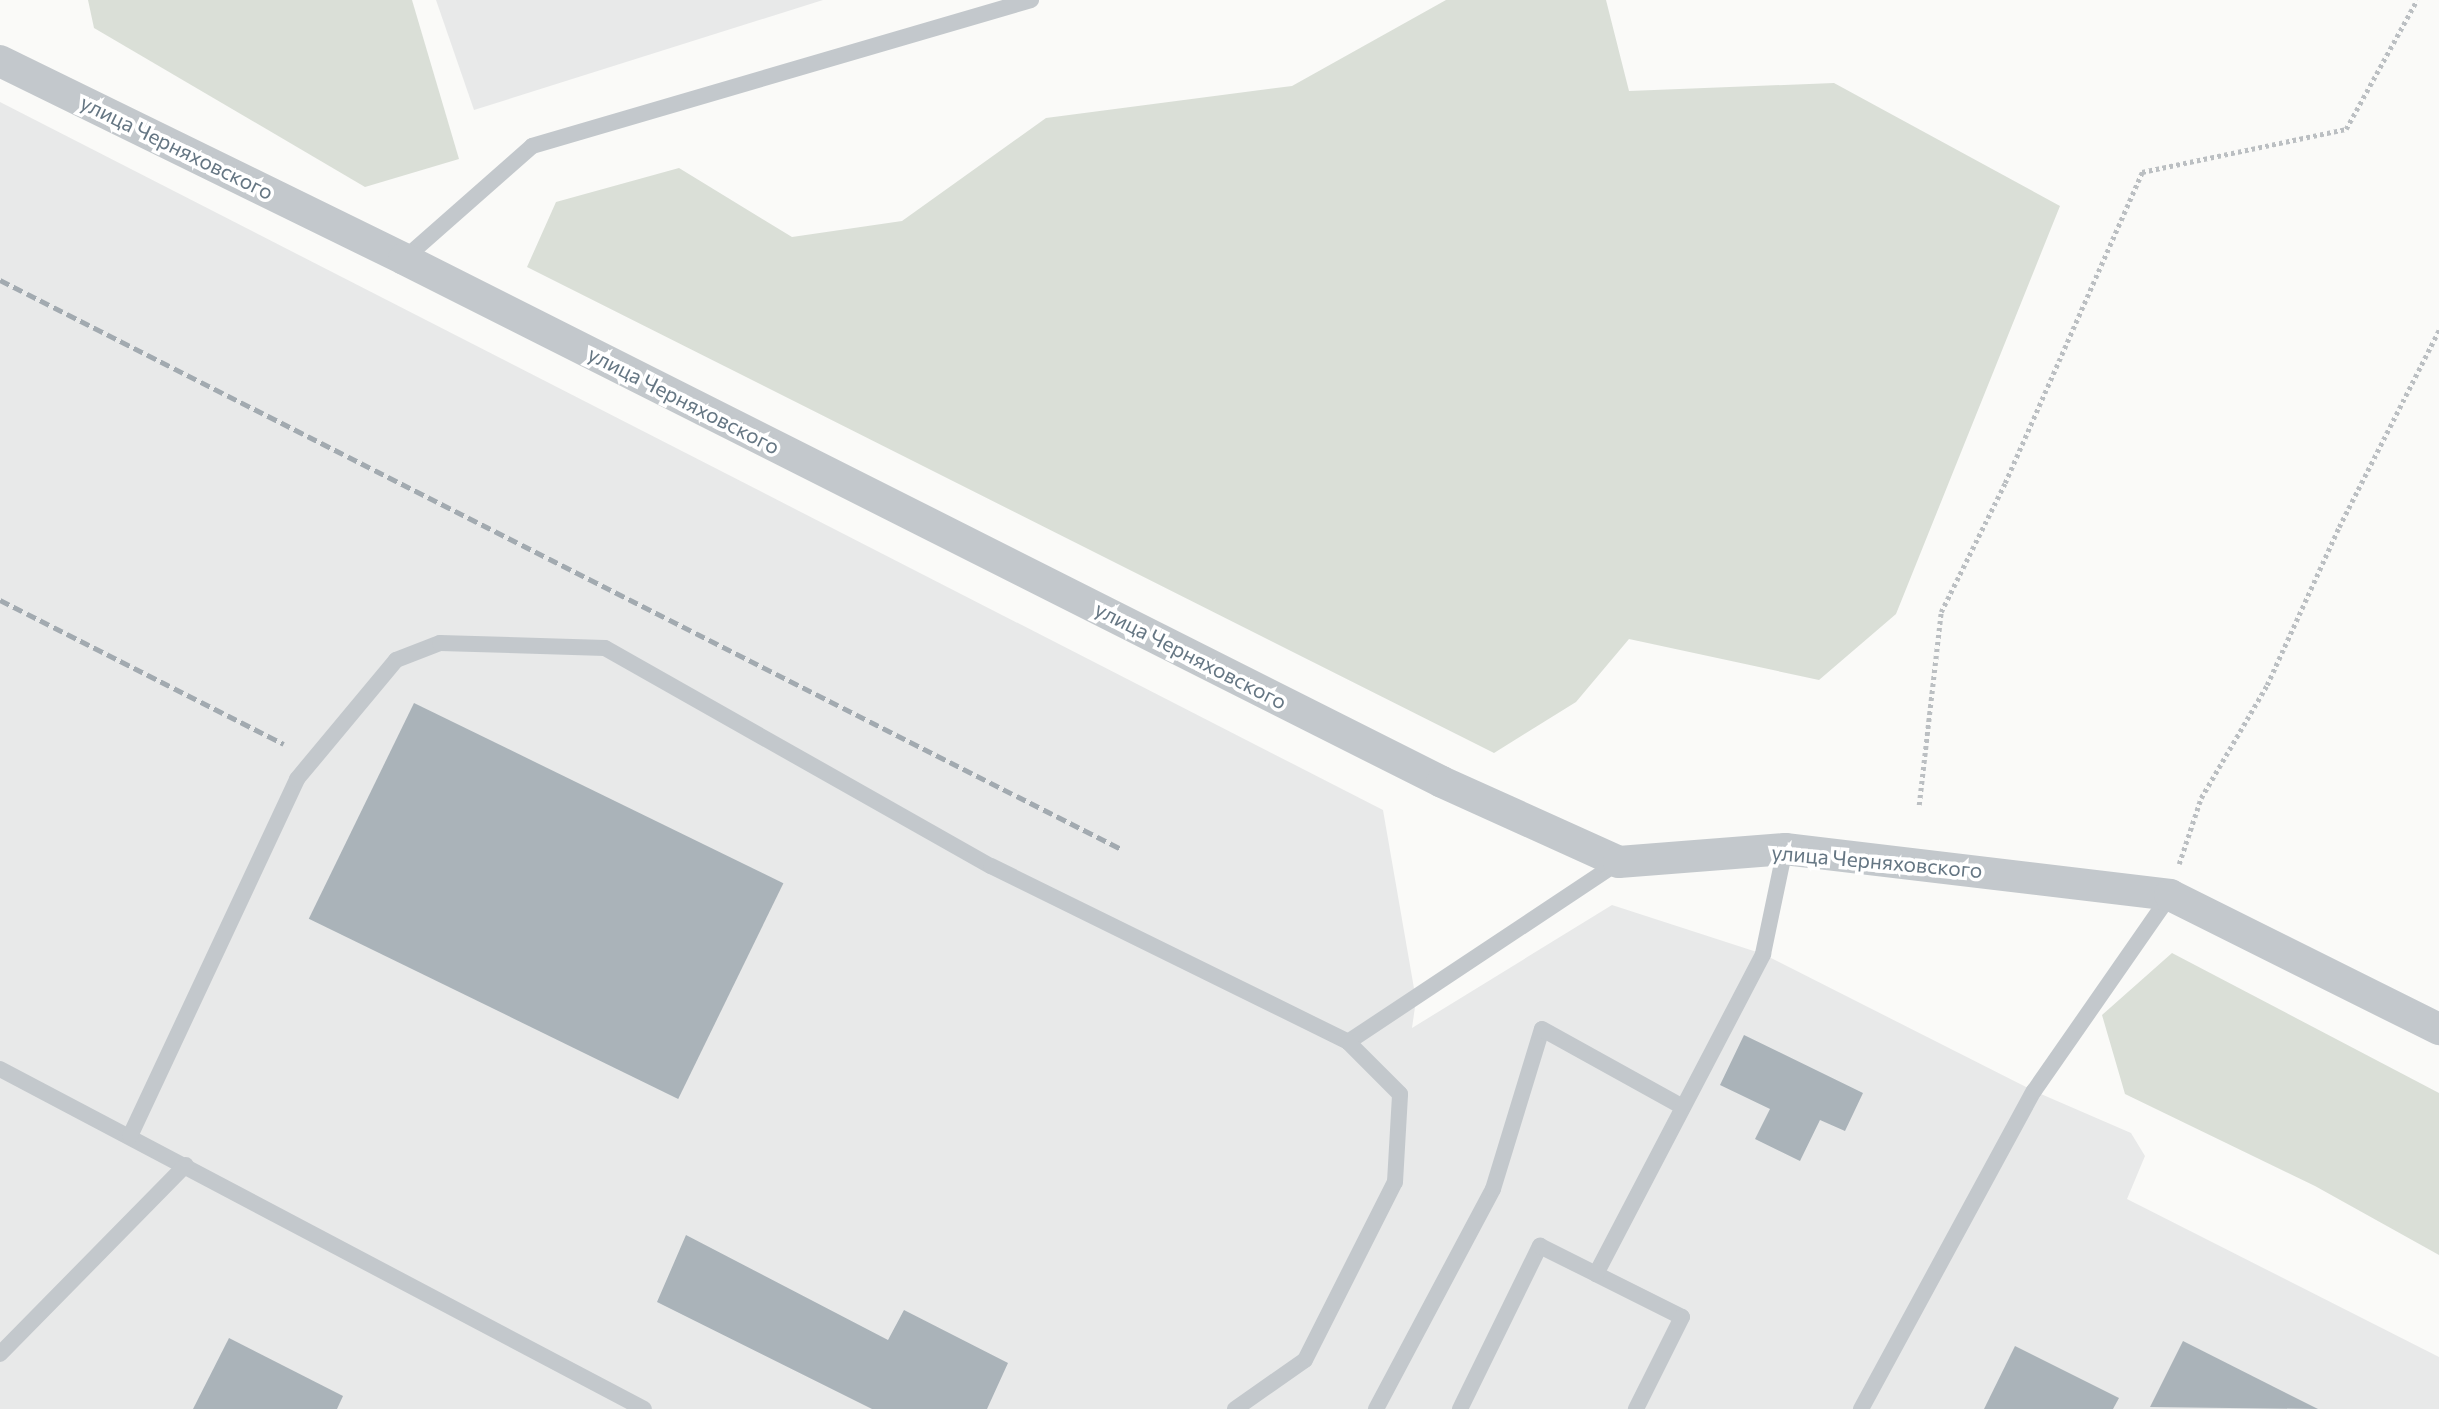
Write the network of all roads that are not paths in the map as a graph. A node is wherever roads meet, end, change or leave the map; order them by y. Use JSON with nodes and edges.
{"nodes":[{"id":1,"x":1031,"y":0,"type":"edge"},
{"id":2,"x":0,"y":61,"type":"edge"},
{"id":3,"x":404,"y":259,"type":"junction"},
{"id":4,"x":1785,"y":849,"type":"junction"},
{"id":5,"x":1619,"y":862,"type":"junction"},
{"id":6,"x":2170,"y":895,"type":"junction"},
{"id":7,"x":2439,"y":1029,"type":"edge"},
{"id":8,"x":1348,"y":1042,"type":"junction"},
{"id":9,"x":0,"y":1069,"type":"edge"},
{"id":10,"x":1683,"y":1107,"type":"junction"},
{"id":11,"x":130,"y":1136,"type":"junction"},
{"id":12,"x":186,"y":1165,"type":"junction"},
{"id":13,"x":1595,"y":1274,"type":"junction"},
{"id":14,"x":0,"y":1354,"type":"edge"},
{"id":15,"x":644,"y":1409,"type":"edge"},
{"id":16,"x":1235,"y":1409,"type":"edge"},
{"id":17,"x":1376,"y":1409,"type":"edge"},
{"id":18,"x":1460,"y":1409,"type":"edge"},
{"id":19,"x":1636,"y":1409,"type":"edge"},
{"id":20,"x":1861,"y":1409,"type":"edge"}],
"edges":[{"from":1,"to":3,"type":"lane"},
{"from":2,"to":3,"type":"street","name":"улица Черняховского"},
{"from":3,"to":5,"type":"street","name":"улица Черняховского"},
{"from":4,"to":5,"type":"street","name":"улица Черняховского"},
{"from":4,"to":6,"type":"street","name":"улица Черняховского"},
{"from":4,"to":10,"type":"lane"},
{"from":5,"to":8,"type":"lane"},
{"from":6,"to":7,"type":"street","name":"улица Черняховского"},
{"from":6,"to":20,"type":"lane"},
{"from":8,"to":11,"type":"lane"},
{"from":8,"to":16,"type":"lane"},
{"from":9,"to":11,"type":"lane"},
{"from":10,"to":13,"type":"lane"},
{"from":10,"to":17,"type":"lane"},
{"from":11,"to":12,"type":"lane"},
{"from":12,"to":14,"type":"lane"},
{"from":12,"to":15,"type":"lane"},
{"from":13,"to":18,"type":"lane"},
{"from":13,"to":19,"type":"lane"}]}
